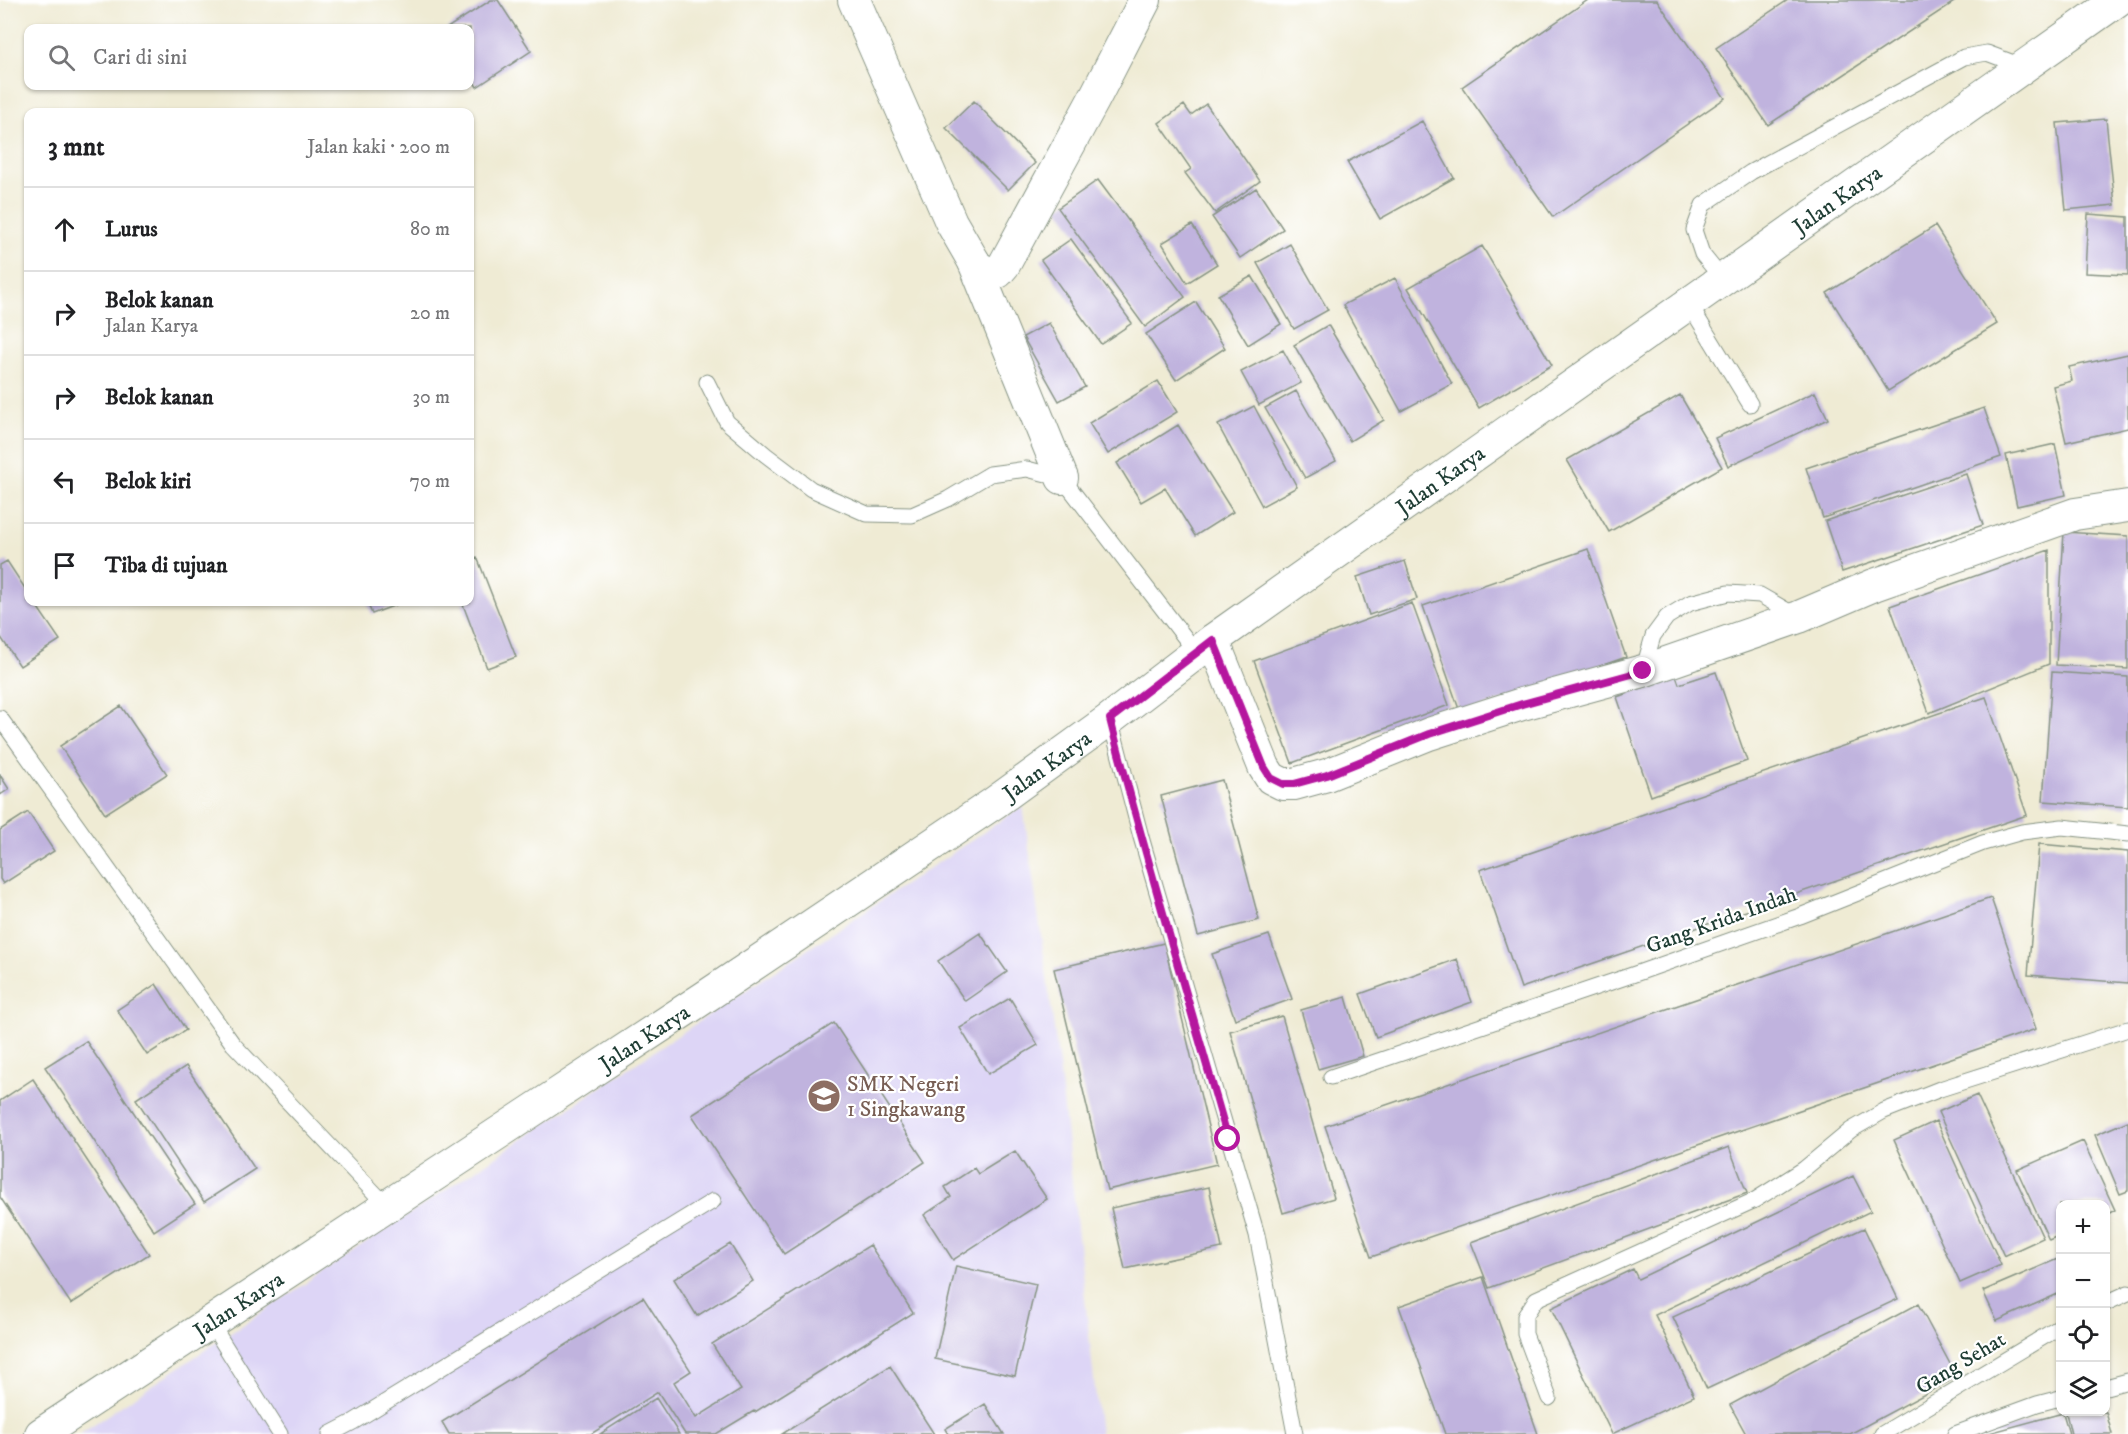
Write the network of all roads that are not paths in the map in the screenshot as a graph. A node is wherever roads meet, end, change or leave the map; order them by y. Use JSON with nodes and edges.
{"nodes":[{"id":1,"x":854,"y":0,"type":"edge"},
{"id":2,"x":1145,"y":0,"type":"edge"},
{"id":3,"x":2118,"y":0,"type":"edge"},
{"id":4,"x":2024,"y":67,"type":"junction"},
{"id":5,"x":974,"y":262,"type":"junction"},
{"id":6,"x":1724,"y":280,"type":"junction"},
{"id":7,"x":1689,"y":304,"type":"junction"},
{"id":8,"x":707,"y":382,"type":"dead end"},
{"id":9,"x":1750,"y":404,"type":"dead end"},
{"id":10,"x":1062,"y":478,"type":"junction"},
{"id":11,"x":2128,"y":506,"type":"edge"},
{"id":12,"x":1799,"y":617,"type":"junction"},
{"id":13,"x":1205,"y":646,"type":"junction"},
{"id":14,"x":1643,"y":671,"type":"junction"},
{"id":15,"x":0,"y":718,"type":"edge"},
{"id":16,"x":1110,"y":719,"type":"junction"},
{"id":17,"x":2128,"y":834,"type":"edge"},
{"id":18,"x":2128,"y":1029,"type":"edge"},
{"id":19,"x":1331,"y":1077,"type":"dead end"},
{"id":20,"x":713,"y":1201,"type":"dead end"},
{"id":21,"x":386,"y":1205,"type":"junction"},
{"id":22,"x":2128,"y":1293,"type":"edge"},
{"id":23,"x":2110,"y":1301,"type":"edge"},
{"id":24,"x":210,"y":1322,"type":"junction"},
{"id":25,"x":2056,"y":1330,"type":"edge"},
{"id":26,"x":2128,"y":1381,"type":"edge"},
{"id":27,"x":2110,"y":1386,"type":"edge"},
{"id":28,"x":1549,"y":1398,"type":"dead end"},
{"id":29,"x":2056,"y":1399,"type":"edge"},
{"id":30,"x":40,"y":1434,"type":"edge"},
{"id":31,"x":280,"y":1434,"type":"edge"},
{"id":32,"x":330,"y":1434,"type":"edge"},
{"id":33,"x":1295,"y":1434,"type":"edge"},
{"id":34,"x":1882,"y":1434,"type":"edge"},
{"id":35,"x":1955,"y":1434,"type":"edge"}],
"edges":[{"from":1,"to":5,"type":"street"},
{"from":2,"to":5,"type":"street"},
{"from":3,"to":4,"type":"street","name":"Jalan Karya"},
{"from":4,"to":6,"type":"street","name":"Jalan Karya"},
{"from":4,"to":6,"type":"lane"},
{"from":5,"to":10,"type":"street"},
{"from":6,"to":7,"type":"street","name":"Jalan Karya"},
{"from":7,"to":9,"type":"lane"},
{"from":7,"to":13,"type":"street","name":"Jalan Karya"},
{"from":8,"to":10,"type":"lane"},
{"from":10,"to":13,"type":"lane"},
{"from":11,"to":12,"type":"street"},
{"from":12,"to":14,"type":"street"},
{"from":12,"to":14,"type":"lane"},
{"from":13,"to":14,"type":"street"},
{"from":13,"to":16,"type":"street","name":"Jalan Karya"},
{"from":15,"to":21,"type":"lane"},
{"from":16,"to":21,"type":"street","name":"Jalan Karya"},
{"from":16,"to":33,"type":"lane"},
{"from":17,"to":19,"type":"lane","name":"Gang Krida Indah"},
{"from":18,"to":28,"type":"lane"},
{"from":20,"to":32,"type":"lane"},
{"from":21,"to":24,"type":"street","name":"Jalan Karya"},
{"from":22,"to":23,"type":"lane"},
{"from":24,"to":30,"type":"street","name":"Jalan Karya"},
{"from":24,"to":31,"type":"lane"},
{"from":25,"to":34,"type":"lane","name":"Gang Sehat"},
{"from":26,"to":27,"type":"lane"},
{"from":29,"to":35,"type":"lane"}]}
